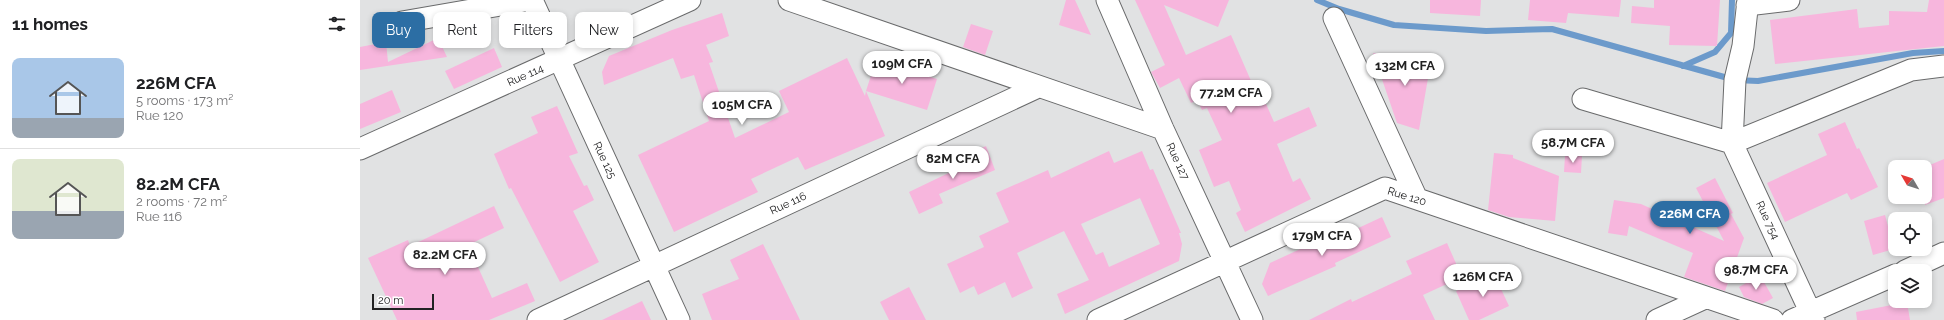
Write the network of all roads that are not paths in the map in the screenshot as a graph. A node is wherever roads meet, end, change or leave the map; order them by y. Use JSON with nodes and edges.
{"nodes":[{"id":1,"x":531,"y":0,"type":"edge"},
{"id":2,"x":690,"y":0,"type":"edge"},
{"id":3,"x":789,"y":0,"type":"edge"},
{"id":4,"x":1107,"y":0,"type":"edge"},
{"id":5,"x":1789,"y":0,"type":"edge"},
{"id":6,"x":1748,"y":3,"type":"edge"},
{"id":7,"x":425,"y":18,"type":"edge"},
{"id":8,"x":1334,"y":18,"type":"dead end"},
{"id":9,"x":559,"y":59,"type":"junction"},
{"id":10,"x":1944,"y":66,"type":"edge"},
{"id":11,"x":1038,"y":86,"type":"junction"},
{"id":12,"x":1583,"y":99,"type":"dead end"},
{"id":13,"x":1164,"y":129,"type":"junction"},
{"id":14,"x":1732,"y":143,"type":"junction"},
{"id":15,"x":360,"y":149,"type":"edge"},
{"id":16,"x":1417,"y":199,"type":"junction"},
{"id":17,"x":1944,"y":253,"type":"edge"},
{"id":18,"x":1225,"y":261,"type":"junction"},
{"id":19,"x":1920,"y":264,"type":"edge"},
{"id":20,"x":654,"y":266,"type":"junction"},
{"id":21,"x":1888,"y":278,"type":"edge"},
{"id":22,"x":1704,"y":298,"type":"junction"},
{"id":23,"x":1805,"y":318,"type":"edge"},
{"id":24,"x":538,"y":320,"type":"edge"},
{"id":25,"x":679,"y":320,"type":"edge"},
{"id":26,"x":1098,"y":320,"type":"edge"},
{"id":27,"x":1252,"y":320,"type":"edge"},
{"id":28,"x":1657,"y":320,"type":"edge"},
{"id":29,"x":1773,"y":320,"type":"edge"}],
"edges":[{"from":1,"to":7,"type":"street"},
{"from":1,"to":9,"type":"street","name":"Rue 125"},
{"from":2,"to":9,"type":"street","name":"Rue 114"},
{"from":3,"to":11,"type":"street"},
{"from":4,"to":13,"type":"street","name":"Rue 127"},
{"from":5,"to":6,"type":"street"},
{"from":6,"to":14,"type":"street"},
{"from":8,"to":16,"type":"street"},
{"from":9,"to":15,"type":"street","name":"Rue 114"},
{"from":9,"to":20,"type":"street","name":"Rue 125"},
{"from":10,"to":14,"type":"street"},
{"from":11,"to":13,"type":"street"},
{"from":11,"to":20,"type":"street","name":"Rue 116"},
{"from":12,"to":14,"type":"street"},
{"from":13,"to":18,"type":"street","name":"Rue 127"},
{"from":14,"to":23,"type":"street","name":"Rue 754"},
{"from":16,"to":18,"type":"street","name":"Rue 120"},
{"from":16,"to":22,"type":"street","name":"Rue 120"},
{"from":17,"to":19,"type":"street"},
{"from":18,"to":26,"type":"street","name":"Rue 120"},
{"from":18,"to":27,"type":"street","name":"Rue 127"},
{"from":20,"to":24,"type":"street","name":"Rue 116"},
{"from":20,"to":25,"type":"street","name":"Rue 125"},
{"from":21,"to":23,"type":"street"},
{"from":22,"to":28,"type":"street"},
{"from":22,"to":29,"type":"street","name":"Rue 120"}]}
